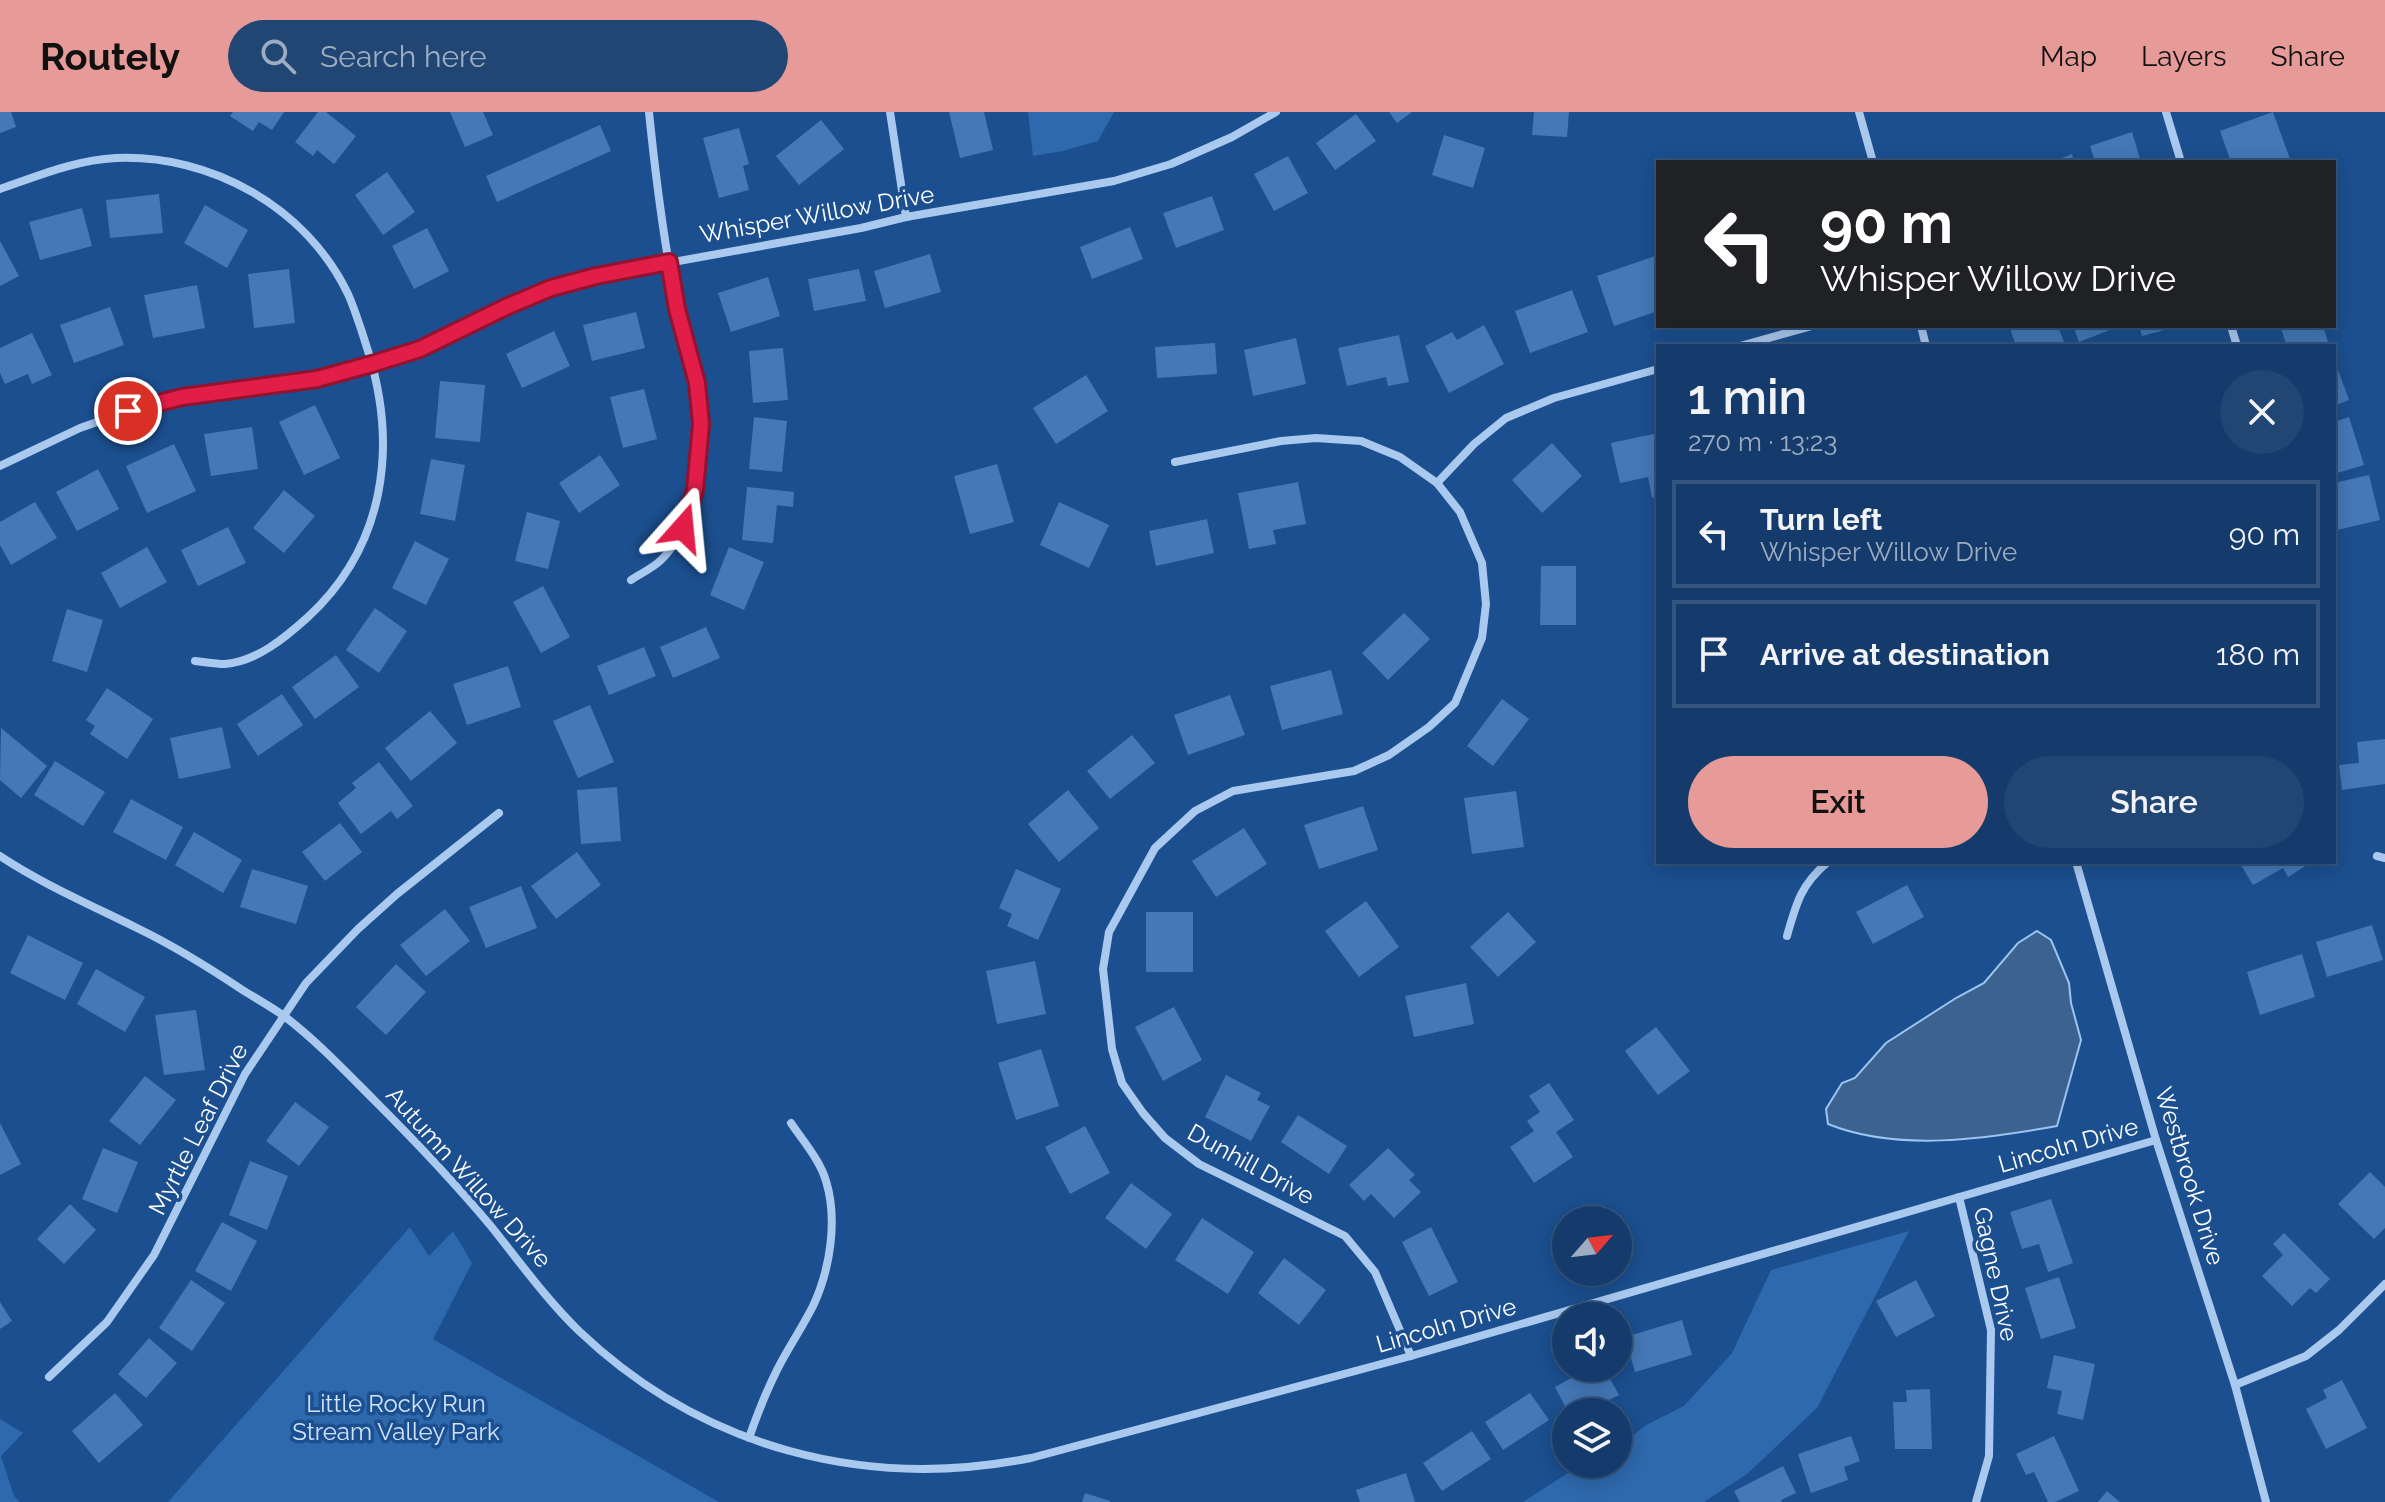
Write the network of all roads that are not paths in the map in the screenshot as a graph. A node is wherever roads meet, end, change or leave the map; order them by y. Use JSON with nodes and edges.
{"nodes":[{"id":1,"x":649,"y":112,"type":"edge"},
{"id":2,"x":890,"y":112,"type":"edge"},
{"id":3,"x":1276,"y":112,"type":"edge"},
{"id":4,"x":1859,"y":112,"type":"edge"},
{"id":5,"x":2166,"y":112,"type":"edge"},
{"id":6,"x":1872,"y":160,"type":"edge"},
{"id":7,"x":2180,"y":160,"type":"edge"},
{"id":8,"x":0,"y":189,"type":"edge"},
{"id":9,"x":906,"y":217,"type":"junction"},
{"id":10,"x":669,"y":262,"type":"junction"},
{"id":11,"x":1805,"y":328,"type":"edge"},
{"id":12,"x":1747,"y":344,"type":"edge"},
{"id":13,"x":372,"y":364,"type":"junction"},
{"id":14,"x":1656,"y":370,"type":"edge"},
{"id":15,"x":1175,"y":462,"type":"dead end"},
{"id":16,"x":0,"y":466,"type":"edge"},
{"id":17,"x":1437,"y":483,"type":"junction"},
{"id":18,"x":631,"y":580,"type":"dead end"},
{"id":19,"x":195,"y":661,"type":"dead end"},
{"id":20,"x":499,"y":813,"type":"dead end"},
{"id":21,"x":0,"y":856,"type":"edge"},
{"id":22,"x":1825,"y":864,"type":"edge"},
{"id":23,"x":2077,"y":864,"type":"edge"},
{"id":24,"x":1787,"y":936,"type":"dead end"},
{"id":25,"x":283,"y":1015,"type":"junction"},
{"id":26,"x":791,"y":1123,"type":"dead end"},
{"id":27,"x":2156,"y":1140,"type":"junction"},
{"id":28,"x":1959,"y":1197,"type":"junction"},
{"id":29,"x":2385,"y":1284,"type":"edge"},
{"id":30,"x":1411,"y":1356,"type":"junction"},
{"id":31,"x":49,"y":1377,"type":"dead end"},
{"id":32,"x":2235,"y":1385,"type":"junction"},
{"id":33,"x":749,"y":1438,"type":"junction"},
{"id":34,"x":925,"y":1470,"type":"joint"},
{"id":35,"x":1976,"y":1502,"type":"edge"},
{"id":36,"x":2266,"y":1502,"type":"edge"}],
"edges":[{"from":1,"to":10,"type":"street"},
{"from":2,"to":9,"type":"street"},
{"from":3,"to":9,"type":"street","name":"Whisper Willow Drive"},
{"from":4,"to":6,"type":"street"},
{"from":5,"to":7,"type":"street"},
{"from":8,"to":13,"type":"street"},
{"from":9,"to":10,"type":"street","name":"Whisper Willow Drive"},
{"from":10,"to":13,"type":"street","name":"Whisper Willow Drive"},
{"from":10,"to":18,"type":"street"},
{"from":11,"to":12,"type":"street"},
{"from":13,"to":16,"type":"street","name":"Whisper Willow Drive"},
{"from":13,"to":19,"type":"street"},
{"from":14,"to":17,"type":"street"},
{"from":15,"to":17,"type":"street","name":"Dunhill Drive"},
{"from":17,"to":30,"type":"street","name":"Dunhill Drive"},
{"from":20,"to":25,"type":"street","name":"Myrtle Leaf Drive"},
{"from":21,"to":25,"type":"street","name":"Autumn Willow Drive"},
{"from":22,"to":24,"type":"street"},
{"from":23,"to":27,"type":"street","name":"Westbrook Drive"},
{"from":25,"to":31,"type":"street","name":"Myrtle Leaf Drive"},
{"from":25,"to":33,"type":"street","name":"Autumn Willow Drive"},
{"from":26,"to":33,"type":"street"},
{"from":27,"to":28,"type":"street","name":"Lincoln Drive"},
{"from":27,"to":32,"type":"street","name":"Westbrook Drive"},
{"from":28,"to":30,"type":"street","name":"Lincoln Drive"},
{"from":28,"to":35,"type":"street","name":"Gagne Drive"},
{"from":29,"to":32,"type":"street"},
{"from":30,"to":34,"type":"street","name":"Lincoln Drive"},
{"from":32,"to":36,"type":"street","name":"Westbrook Drive"},
{"from":33,"to":34,"type":"street","name":"Autumn Willow Drive"}]}
